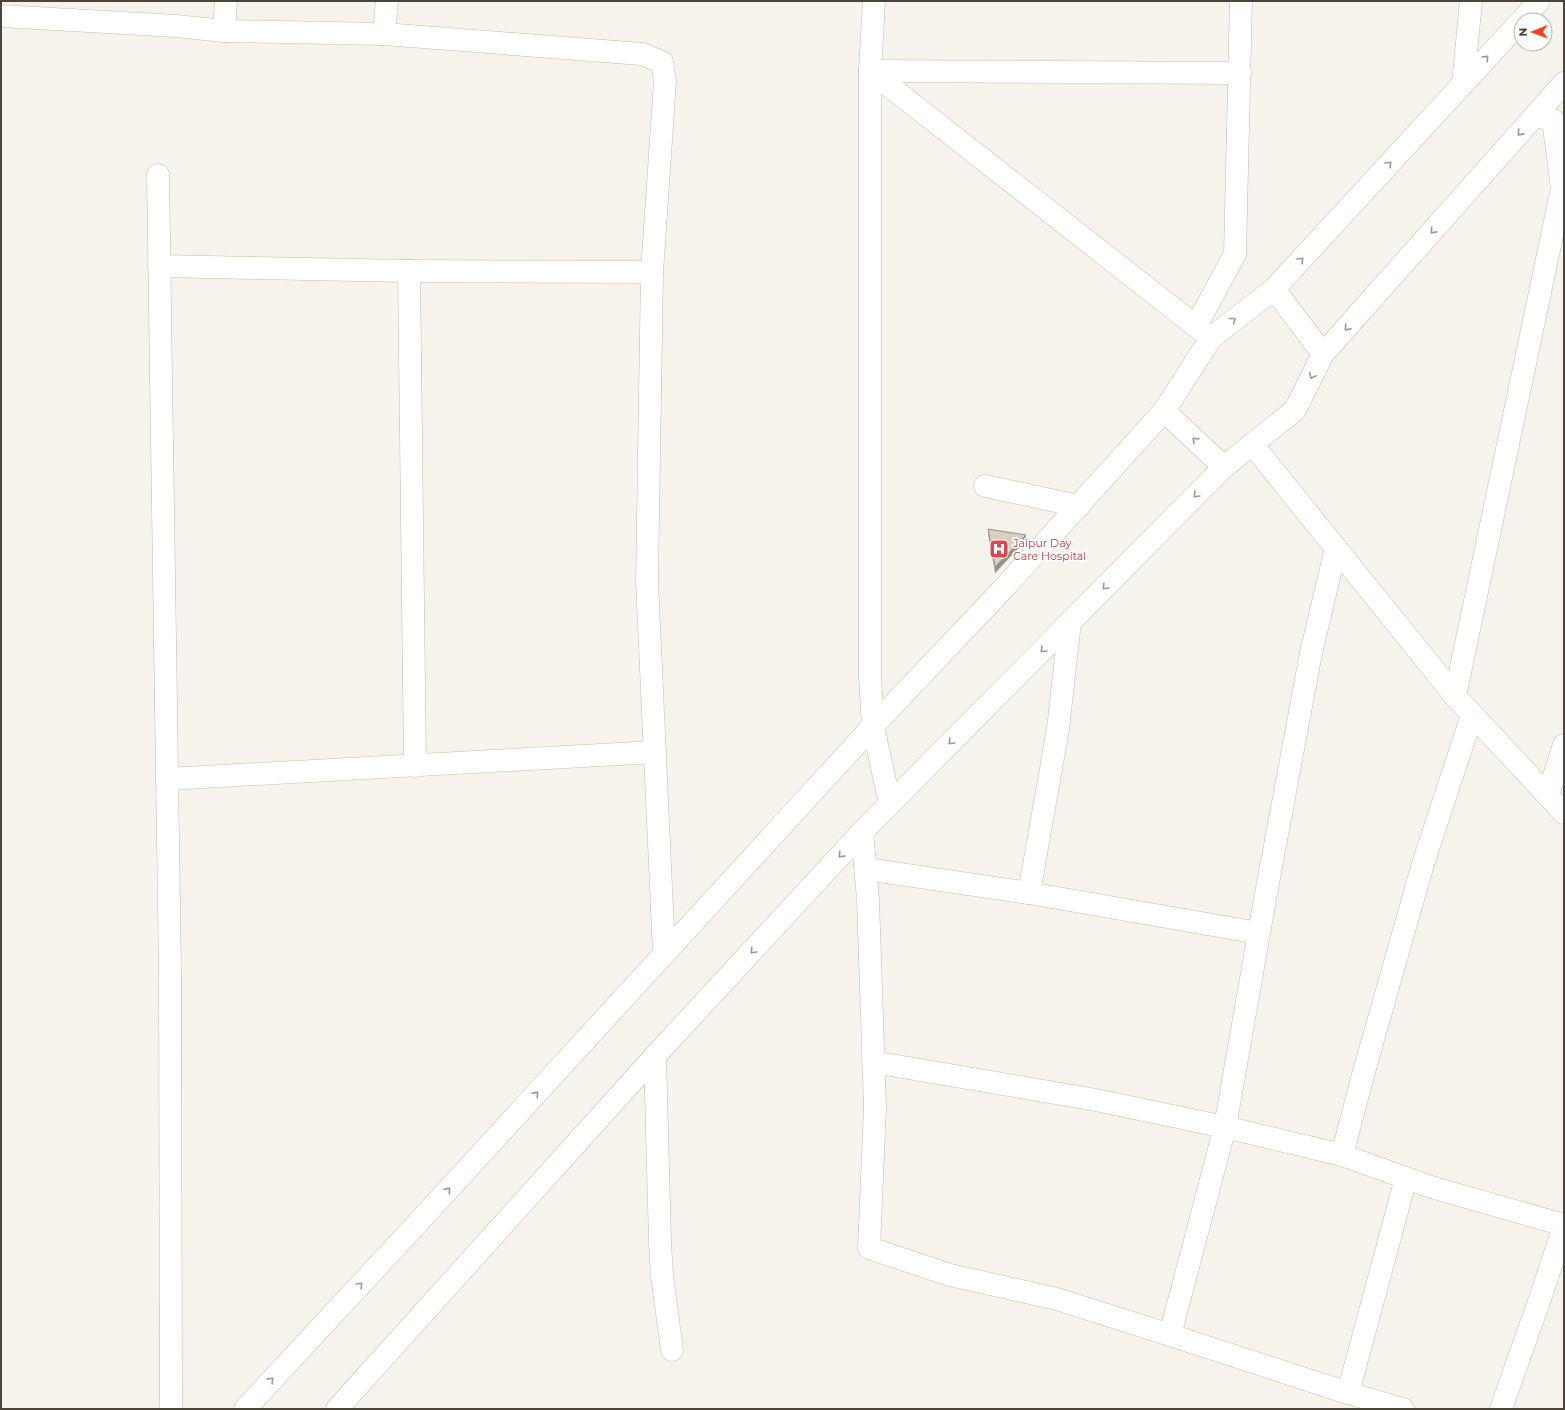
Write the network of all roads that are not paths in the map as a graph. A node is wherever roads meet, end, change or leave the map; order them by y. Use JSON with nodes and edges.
{"nodes":[{"id":1,"x":226,"y":1,"type":"edge"},
{"id":2,"x":387,"y":1,"type":"edge"},
{"id":3,"x":874,"y":1,"type":"edge"},
{"id":4,"x":1241,"y":1,"type":"edge"},
{"id":5,"x":1471,"y":1,"type":"edge"},
{"id":6,"x":1539,"y":1,"type":"edge"},
{"id":7,"x":1529,"y":12,"type":"edge"},
{"id":8,"x":1,"y":16,"type":"edge"},
{"id":9,"x":1513,"y":29,"type":"edge"},
{"id":10,"x":224,"y":31,"type":"junction"},
{"id":11,"x":384,"y":34,"type":"junction"},
{"id":12,"x":870,"y":71,"type":"junction"},
{"id":13,"x":1240,"y":73,"type":"junction"},
{"id":14,"x":1564,"y":83,"type":"edge"},
{"id":15,"x":1463,"y":84,"type":"junction"},
{"id":16,"x":1535,"y":116,"type":"junction"},
{"id":17,"x":158,"y":176,"type":"dead end"},
{"id":18,"x":159,"y":266,"type":"junction"},
{"id":19,"x":409,"y":270,"type":"junction"},
{"id":20,"x":652,"y":272,"type":"junction"},
{"id":21,"x":1274,"y":289,"type":"junction"},
{"id":22,"x":1203,"y":332,"type":"junction"},
{"id":23,"x":1323,"y":354,"type":"junction"},
{"id":24,"x":1164,"y":411,"type":"junction"},
{"id":25,"x":1252,"y":444,"type":"junction"},
{"id":26,"x":1224,"y":467,"type":"junction"},
{"id":27,"x":985,"y":486,"type":"dead end"},
{"id":28,"x":1079,"y":506,"type":"junction"},
{"id":29,"x":1336,"y":548,"type":"junction"},
{"id":30,"x":1070,"y":622,"type":"junction"},
{"id":31,"x":1455,"y":696,"type":"junction"},
{"id":32,"x":1472,"y":715,"type":"junction"},
{"id":33,"x":873,"y":726,"type":"junction"},
{"id":34,"x":1564,"y":745,"type":"edge"},
{"id":35,"x":655,"y":752,"type":"junction"},
{"id":36,"x":415,"y":766,"type":"junction"},
{"id":37,"x":167,"y":779,"type":"junction"},
{"id":38,"x":1548,"y":795,"type":"junction"},
{"id":39,"x":890,"y":804,"type":"junction"},
{"id":40,"x":1564,"y":813,"type":"edge"},
{"id":41,"x":862,"y":832,"type":"junction"},
{"id":42,"x":866,"y":869,"type":"junction"},
{"id":43,"x":1029,"y":893,"type":"junction"},
{"id":44,"x":1259,"y":934,"type":"junction"},
{"id":45,"x":664,"y":953,"type":"junction"},
{"id":46,"x":655,"y":1056,"type":"junction"},
{"id":47,"x":873,"y":1062,"type":"junction"},
{"id":48,"x":1225,"y":1127,"type":"junction"},
{"id":49,"x":1342,"y":1155,"type":"junction"},
{"id":50,"x":1406,"y":1178,"type":"junction"},
{"id":51,"x":1564,"y":1225,"type":"edge"},
{"id":52,"x":1170,"y":1334,"type":"junction"},
{"id":53,"x":672,"y":1350,"type":"dead end"},
{"id":54,"x":1348,"y":1393,"type":"junction"},
{"id":55,"x":171,"y":1409,"type":"edge"},
{"id":56,"x":245,"y":1409,"type":"edge"},
{"id":57,"x":337,"y":1409,"type":"edge"},
{"id":58,"x":1403,"y":1409,"type":"edge"},
{"id":59,"x":1501,"y":1409,"type":"edge"}],
"edges":[{"from":1,"to":10,"type":"street"},
{"from":2,"to":11,"type":"street"},
{"from":3,"to":12,"type":"street"},
{"from":4,"to":13,"type":"street"},
{"from":5,"to":15,"type":"street"},
{"from":6,"to":7,"type":"street"},
{"from":8,"to":10,"type":"street"},
{"from":15,"to":9,"type":"street","one_way":true},
{"from":10,"to":11,"type":"street"},
{"from":11,"to":20,"type":"street"},
{"from":12,"to":13,"type":"street"},
{"from":12,"to":22,"type":"street"},
{"from":12,"to":33,"type":"street"},
{"from":13,"to":22,"type":"street"},
{"from":14,"to":16,"type":"street"},
{"from":21,"to":15,"type":"street","one_way":true},
{"from":16,"to":23,"type":"street","one_way":true},
{"from":16,"to":31,"type":"street"},
{"from":17,"to":18,"type":"street"},
{"from":18,"to":19,"type":"street"},
{"from":18,"to":37,"type":"street"},
{"from":19,"to":20,"type":"street"},
{"from":19,"to":36,"type":"street"},
{"from":20,"to":35,"type":"street"},
{"from":22,"to":21,"type":"street","one_way":true},
{"from":21,"to":23,"type":"street"},
{"from":22,"to":24,"type":"street"},
{"from":23,"to":25,"type":"street","one_way":true},
{"from":26,"to":24,"type":"street","one_way":true},
{"from":24,"to":28,"type":"street"},
{"from":25,"to":26,"type":"street"},
{"from":25,"to":29,"type":"street"},
{"from":26,"to":30,"type":"street","one_way":true},
{"from":27,"to":28,"type":"street"},
{"from":28,"to":33,"type":"street"},
{"from":29,"to":31,"type":"street"},
{"from":29,"to":44,"type":"street"},
{"from":30,"to":39,"type":"street","one_way":true},
{"from":30,"to":43,"type":"street"},
{"from":31,"to":32,"type":"street"},
{"from":32,"to":38,"type":"street"},
{"from":32,"to":49,"type":"street"},
{"from":33,"to":39,"type":"street"},
{"from":33,"to":45,"type":"street"},
{"from":34,"to":38,"type":"street"},
{"from":35,"to":36,"type":"street"},
{"from":35,"to":45,"type":"street"},
{"from":36,"to":37,"type":"street"},
{"from":37,"to":55,"type":"street"},
{"from":38,"to":40,"type":"street"},
{"from":39,"to":41,"type":"street"},
{"from":41,"to":42,"type":"street"},
{"from":41,"to":46,"type":"street","one_way":true},
{"from":42,"to":43,"type":"street"},
{"from":42,"to":47,"type":"street"},
{"from":43,"to":44,"type":"street"},
{"from":44,"to":48,"type":"street"},
{"from":56,"to":45,"type":"street","one_way":true},
{"from":46,"to":53,"type":"street"},
{"from":46,"to":57,"type":"street"},
{"from":47,"to":48,"type":"street"},
{"from":47,"to":52,"type":"street"},
{"from":48,"to":49,"type":"street"},
{"from":48,"to":52,"type":"street"},
{"from":49,"to":50,"type":"street"},
{"from":50,"to":51,"type":"street"},
{"from":50,"to":54,"type":"street"},
{"from":51,"to":59,"type":"street"},
{"from":52,"to":54,"type":"street"},
{"from":54,"to":58,"type":"street"}]}
